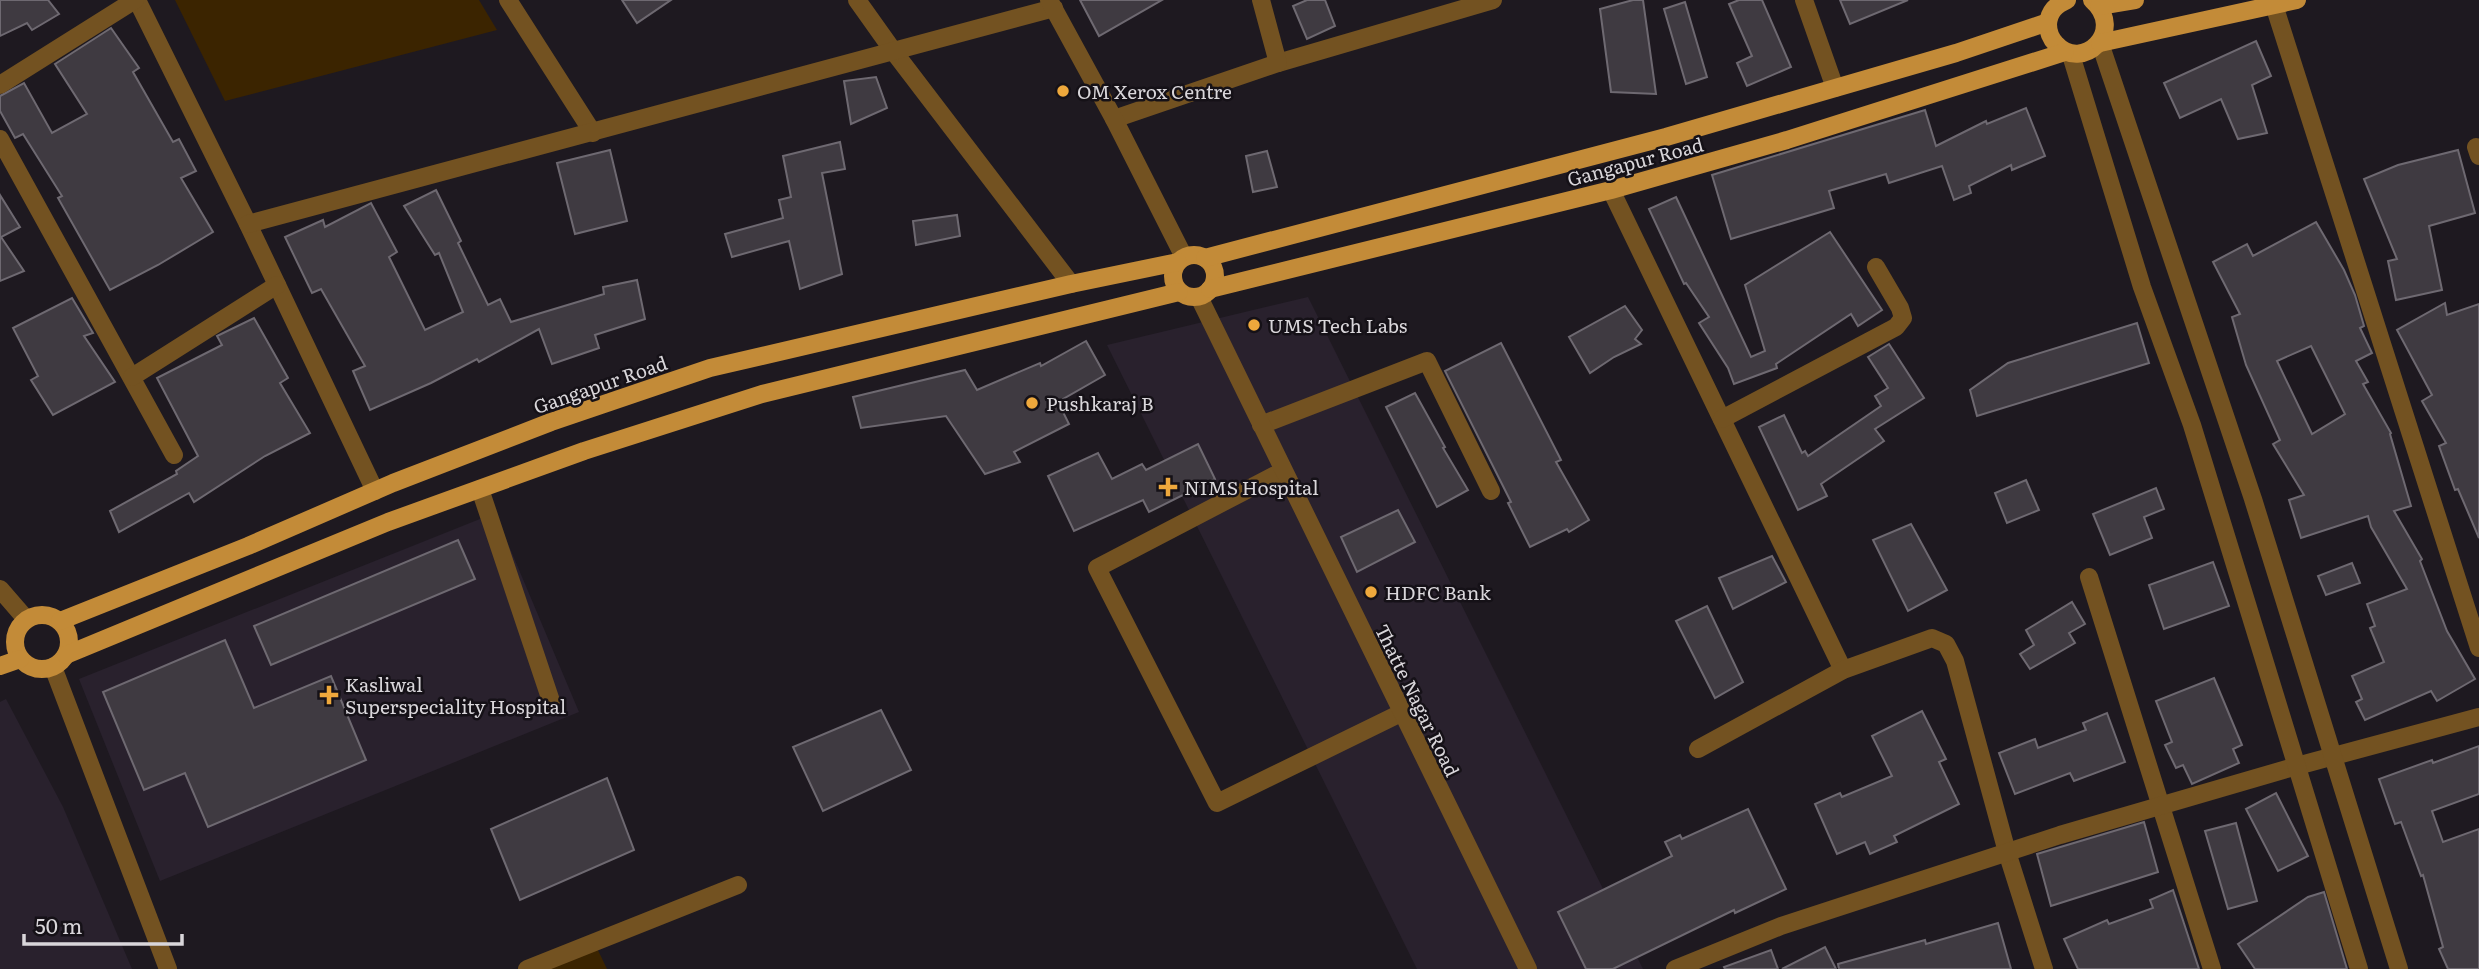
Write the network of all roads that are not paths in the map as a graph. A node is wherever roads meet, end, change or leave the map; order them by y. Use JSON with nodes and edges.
{"nodes":[{"id":1,"x":136,"y":0,"type":"edge"},
{"id":2,"x":508,"y":0,"type":"edge"},
{"id":3,"x":857,"y":0,"type":"edge"},
{"id":4,"x":1261,"y":0,"type":"edge"},
{"id":5,"x":1493,"y":0,"type":"edge"},
{"id":6,"x":1804,"y":0,"type":"edge"},
{"id":7,"x":2067,"y":0,"type":"edge"},
{"id":8,"x":2135,"y":0,"type":"edge"},
{"id":9,"x":2297,"y":0,"type":"edge"},
{"id":10,"x":2095,"y":3,"type":"edge"},
{"id":11,"x":1051,"y":4,"type":"edge"},
{"id":12,"x":2274,"y":5,"type":"junction"},
{"id":13,"x":2048,"y":12,"type":"edge"},
{"id":14,"x":2100,"y":43,"type":"junction"},
{"id":15,"x":894,"y":52,"type":"junction"},
{"id":16,"x":2068,"y":53,"type":"junction"},
{"id":17,"x":1278,"y":63,"type":"junction"},
{"id":18,"x":0,"y":85,"type":"edge"},
{"id":19,"x":1835,"y":88,"type":"junction"},
{"id":20,"x":1114,"y":119,"type":"junction"},
{"id":21,"x":593,"y":133,"type":"junction"},
{"id":22,"x":0,"y":139,"type":"edge"},
{"id":23,"x":1611,"y":190,"type":"junction"},
{"id":24,"x":248,"y":224,"type":"junction"},
{"id":25,"x":1205,"y":258,"type":"junction"},
{"id":26,"x":1181,"y":259,"type":"junction"},
{"id":27,"x":1876,"y":267,"type":"dead end"},
{"id":28,"x":1071,"y":284,"type":"junction"},
{"id":29,"x":277,"y":285,"type":"junction"},
{"id":30,"x":1180,"y":292,"type":"junction"},
{"id":31,"x":1205,"y":293,"type":"junction"},
{"id":32,"x":132,"y":377,"type":"junction"},
{"id":33,"x":1722,"y":419,"type":"junction"},
{"id":34,"x":1261,"y":425,"type":"junction"},
{"id":35,"x":174,"y":455,"type":"dead end"},
{"id":36,"x":1283,"y":471,"type":"junction"},
{"id":37,"x":480,"y":489,"type":"junction"},
{"id":38,"x":375,"y":491,"type":"junction"},
{"id":39,"x":1491,"y":491,"type":"dead end"},
{"id":40,"x":2089,"y":577,"type":"dead end"},
{"id":41,"x":0,"y":589,"type":"edge"},
{"id":42,"x":60,"y":621,"type":"junction"},
{"id":43,"x":14,"y":630,"type":"edge"},
{"id":44,"x":2479,"y":648,"type":"edge"},
{"id":45,"x":20,"y":659,"type":"junction"},
{"id":46,"x":60,"y":661,"type":"junction"},
{"id":47,"x":0,"y":666,"type":"edge"},
{"id":48,"x":1843,"y":670,"type":"junction"},
{"id":49,"x":551,"y":701,"type":"dead end"},
{"id":50,"x":1401,"y":713,"type":"junction"},
{"id":51,"x":2479,"y":717,"type":"edge"},
{"id":52,"x":1698,"y":749,"type":"dead end"},
{"id":53,"x":2332,"y":758,"type":"junction"},
{"id":54,"x":2297,"y":766,"type":"junction"},
{"id":55,"x":2162,"y":806,"type":"junction"},
{"id":56,"x":2007,"y":852,"type":"junction"},
{"id":57,"x":738,"y":885,"type":"dead end"},
{"id":58,"x":168,"y":969,"type":"edge"},
{"id":59,"x":527,"y":969,"type":"edge"},
{"id":60,"x":1528,"y":969,"type":"edge"},
{"id":61,"x":1675,"y":969,"type":"edge"},
{"id":62,"x":2044,"y":969,"type":"edge"},
{"id":63,"x":2212,"y":969,"type":"edge"},
{"id":64,"x":2358,"y":969,"type":"edge"},
{"id":65,"x":2399,"y":969,"type":"edge"}],
"edges":[{"from":1,"to":18,"type":"street"},
{"from":1,"to":24,"type":"street"},
{"from":2,"to":21,"type":"street"},
{"from":3,"to":15,"type":"street"},
{"from":4,"to":17,"type":"street"},
{"from":5,"to":17,"type":"street"},
{"from":6,"to":19,"type":"street"},
{"from":7,"to":13,"type":"main road","name":"Gangapur Road"},
{"from":8,"to":10,"type":"main road"},
{"from":9,"to":12,"type":"main road"},
{"from":10,"to":14,"type":"main road"},
{"from":11,"to":15,"type":"street"},
{"from":11,"to":20,"type":"street"},
{"from":12,"to":14,"type":"main road"},
{"from":12,"to":44,"type":"street"},
{"from":13,"to":16,"type":"main road"},
{"from":13,"to":19,"type":"main road","name":"Gangapur Road"},
{"from":14,"to":16,"type":"main road","name":"Gangapur Road"},
{"from":14,"to":53,"type":"street"},
{"from":15,"to":21,"type":"street"},
{"from":15,"to":28,"type":"street"},
{"from":16,"to":23,"type":"main road","name":"Gangapur Road"},
{"from":16,"to":54,"type":"street"},
{"from":17,"to":20,"type":"street"},
{"from":19,"to":25,"type":"main road","name":"Gangapur Road"},
{"from":20,"to":26,"type":"street"},
{"from":21,"to":24,"type":"street"},
{"from":22,"to":32,"type":"street"},
{"from":23,"to":31,"type":"main road","name":"Gangapur Road"},
{"from":23,"to":33,"type":"street"},
{"from":24,"to":29,"type":"street"},
{"from":25,"to":26,"type":"main road"},
{"from":25,"to":31,"type":"main road"},
{"from":26,"to":28,"type":"main road","name":"Gangapur Road"},
{"from":26,"to":30,"type":"main road"},
{"from":27,"to":33,"type":"street"},
{"from":28,"to":38,"type":"main road","name":"Gangapur Road"},
{"from":29,"to":32,"type":"street"},
{"from":29,"to":38,"type":"street"},
{"from":30,"to":31,"type":"main road"},
{"from":30,"to":37,"type":"main road"},
{"from":31,"to":34,"type":"street","name":"Thatte Nagar Road"},
{"from":32,"to":35,"type":"street"},
{"from":33,"to":48,"type":"street"},
{"from":34,"to":36,"type":"street","name":"Thatte Nagar Road"},
{"from":34,"to":39,"type":"street"},
{"from":36,"to":50,"type":"street","name":"Thatte Nagar Road"},
{"from":36,"to":50,"type":"street"},
{"from":37,"to":46,"type":"main road"},
{"from":37,"to":49,"type":"street"},
{"from":38,"to":42,"type":"main road","name":"Gangapur Road"},
{"from":40,"to":55,"type":"street"},
{"from":41,"to":43,"type":"street"},
{"from":42,"to":43,"type":"main road"},
{"from":42,"to":46,"type":"main road"},
{"from":43,"to":45,"type":"main road"},
{"from":45,"to":46,"type":"main road"},
{"from":45,"to":47,"type":"main road"},
{"from":46,"to":58,"type":"street"},
{"from":48,"to":52,"type":"street"},
{"from":48,"to":56,"type":"street"},
{"from":50,"to":60,"type":"street","name":"Thatte Nagar Road"},
{"from":51,"to":53,"type":"street"},
{"from":53,"to":54,"type":"street"},
{"from":53,"to":65,"type":"street"},
{"from":54,"to":55,"type":"street"},
{"from":54,"to":64,"type":"street"},
{"from":55,"to":56,"type":"street"},
{"from":55,"to":63,"type":"street"},
{"from":56,"to":61,"type":"street"},
{"from":56,"to":62,"type":"street"},
{"from":57,"to":59,"type":"street"}]}
